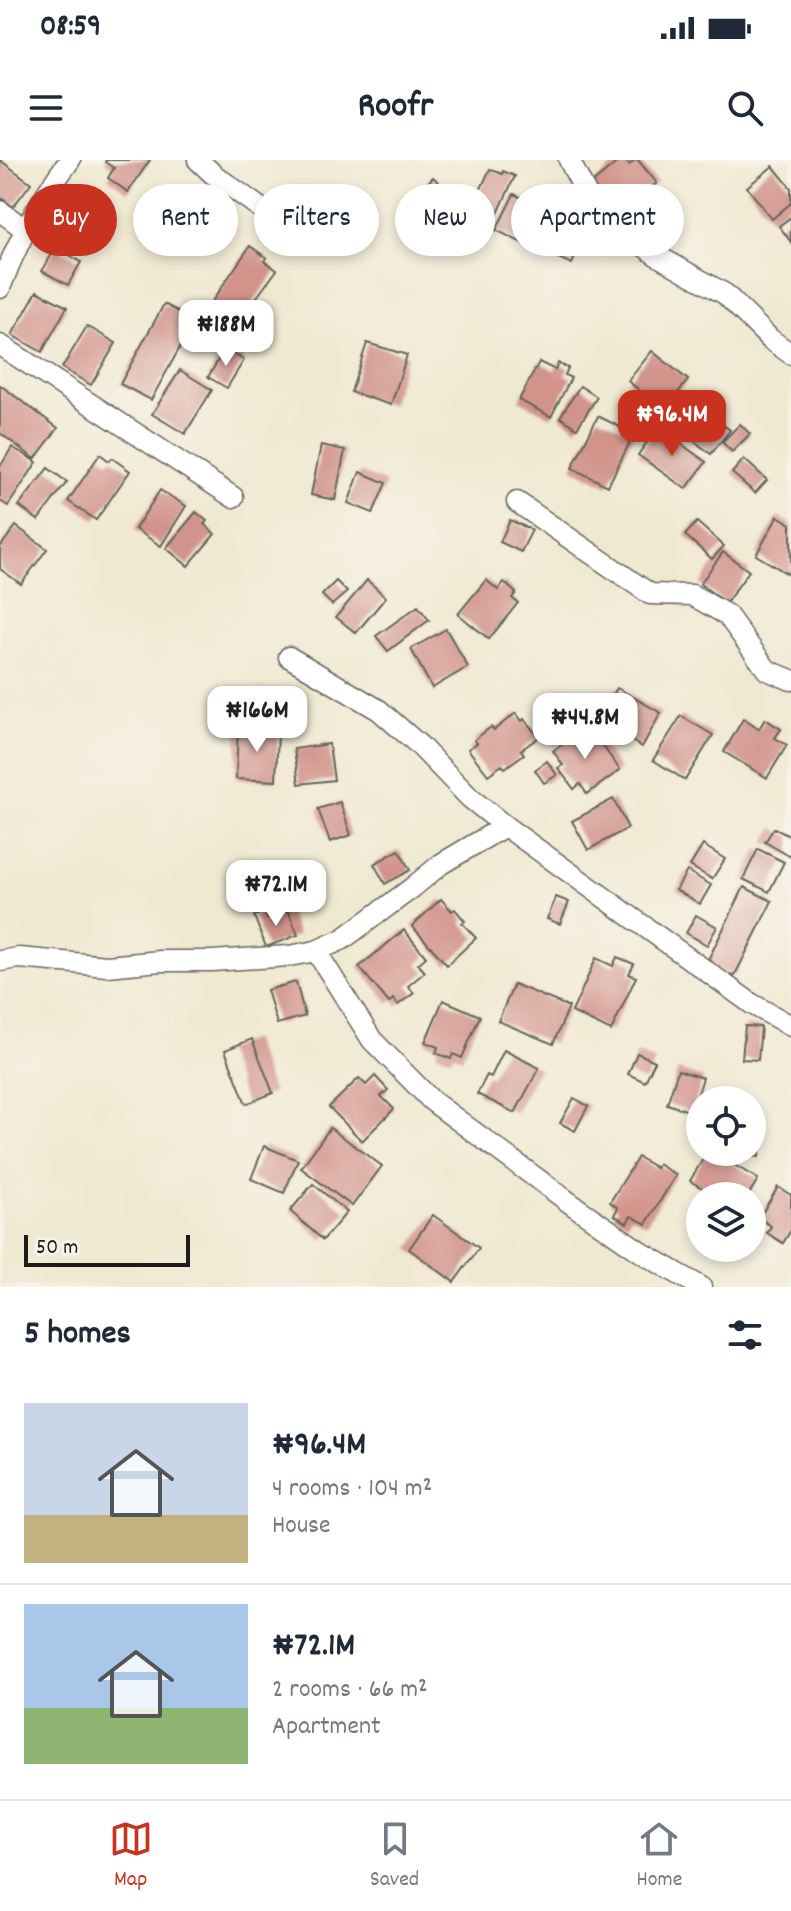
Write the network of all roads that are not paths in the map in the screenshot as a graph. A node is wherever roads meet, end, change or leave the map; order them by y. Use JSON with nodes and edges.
{"nodes":[{"id":1,"x":70,"y":160,"type":"edge"},
{"id":2,"x":198,"y":160,"type":"edge"},
{"id":3,"x":569,"y":160,"type":"edge"},
{"id":4,"x":50,"y":184,"type":"edge"},
{"id":5,"x":254,"y":204,"type":"edge"},
{"id":6,"x":0,"y":211,"type":"edge"},
{"id":7,"x":24,"y":229,"type":"edge"},
{"id":8,"x":24,"y":234,"type":"edge"},
{"id":9,"x":0,"y":288,"type":"edge"},
{"id":10,"x":0,"y":345,"type":"edge"},
{"id":11,"x":791,"y":354,"type":"edge"},
{"id":12,"x":233,"y":497,"type":"dead end"},
{"id":13,"x":517,"y":502,"type":"dead end"},
{"id":14,"x":289,"y":657,"type":"dead end"},
{"id":15,"x":791,"y":680,"type":"edge"},
{"id":16,"x":505,"y":826,"type":"junction"},
{"id":17,"x":316,"y":951,"type":"junction"},
{"id":18,"x":0,"y":961,"type":"edge"},
{"id":19,"x":791,"y":1026,"type":"edge"},
{"id":20,"x":701,"y":1287,"type":"edge"}],
"edges":[{"from":1,"to":4,"type":"street"},
{"from":2,"to":5,"type":"street"},
{"from":3,"to":11,"type":"street"},
{"from":6,"to":7,"type":"street"},
{"from":8,"to":9,"type":"street"},
{"from":10,"to":12,"type":"street"},
{"from":13,"to":15,"type":"street"},
{"from":14,"to":16,"type":"street"},
{"from":16,"to":17,"type":"street"},
{"from":16,"to":19,"type":"street"},
{"from":17,"to":18,"type":"street"},
{"from":17,"to":20,"type":"street"}]}
